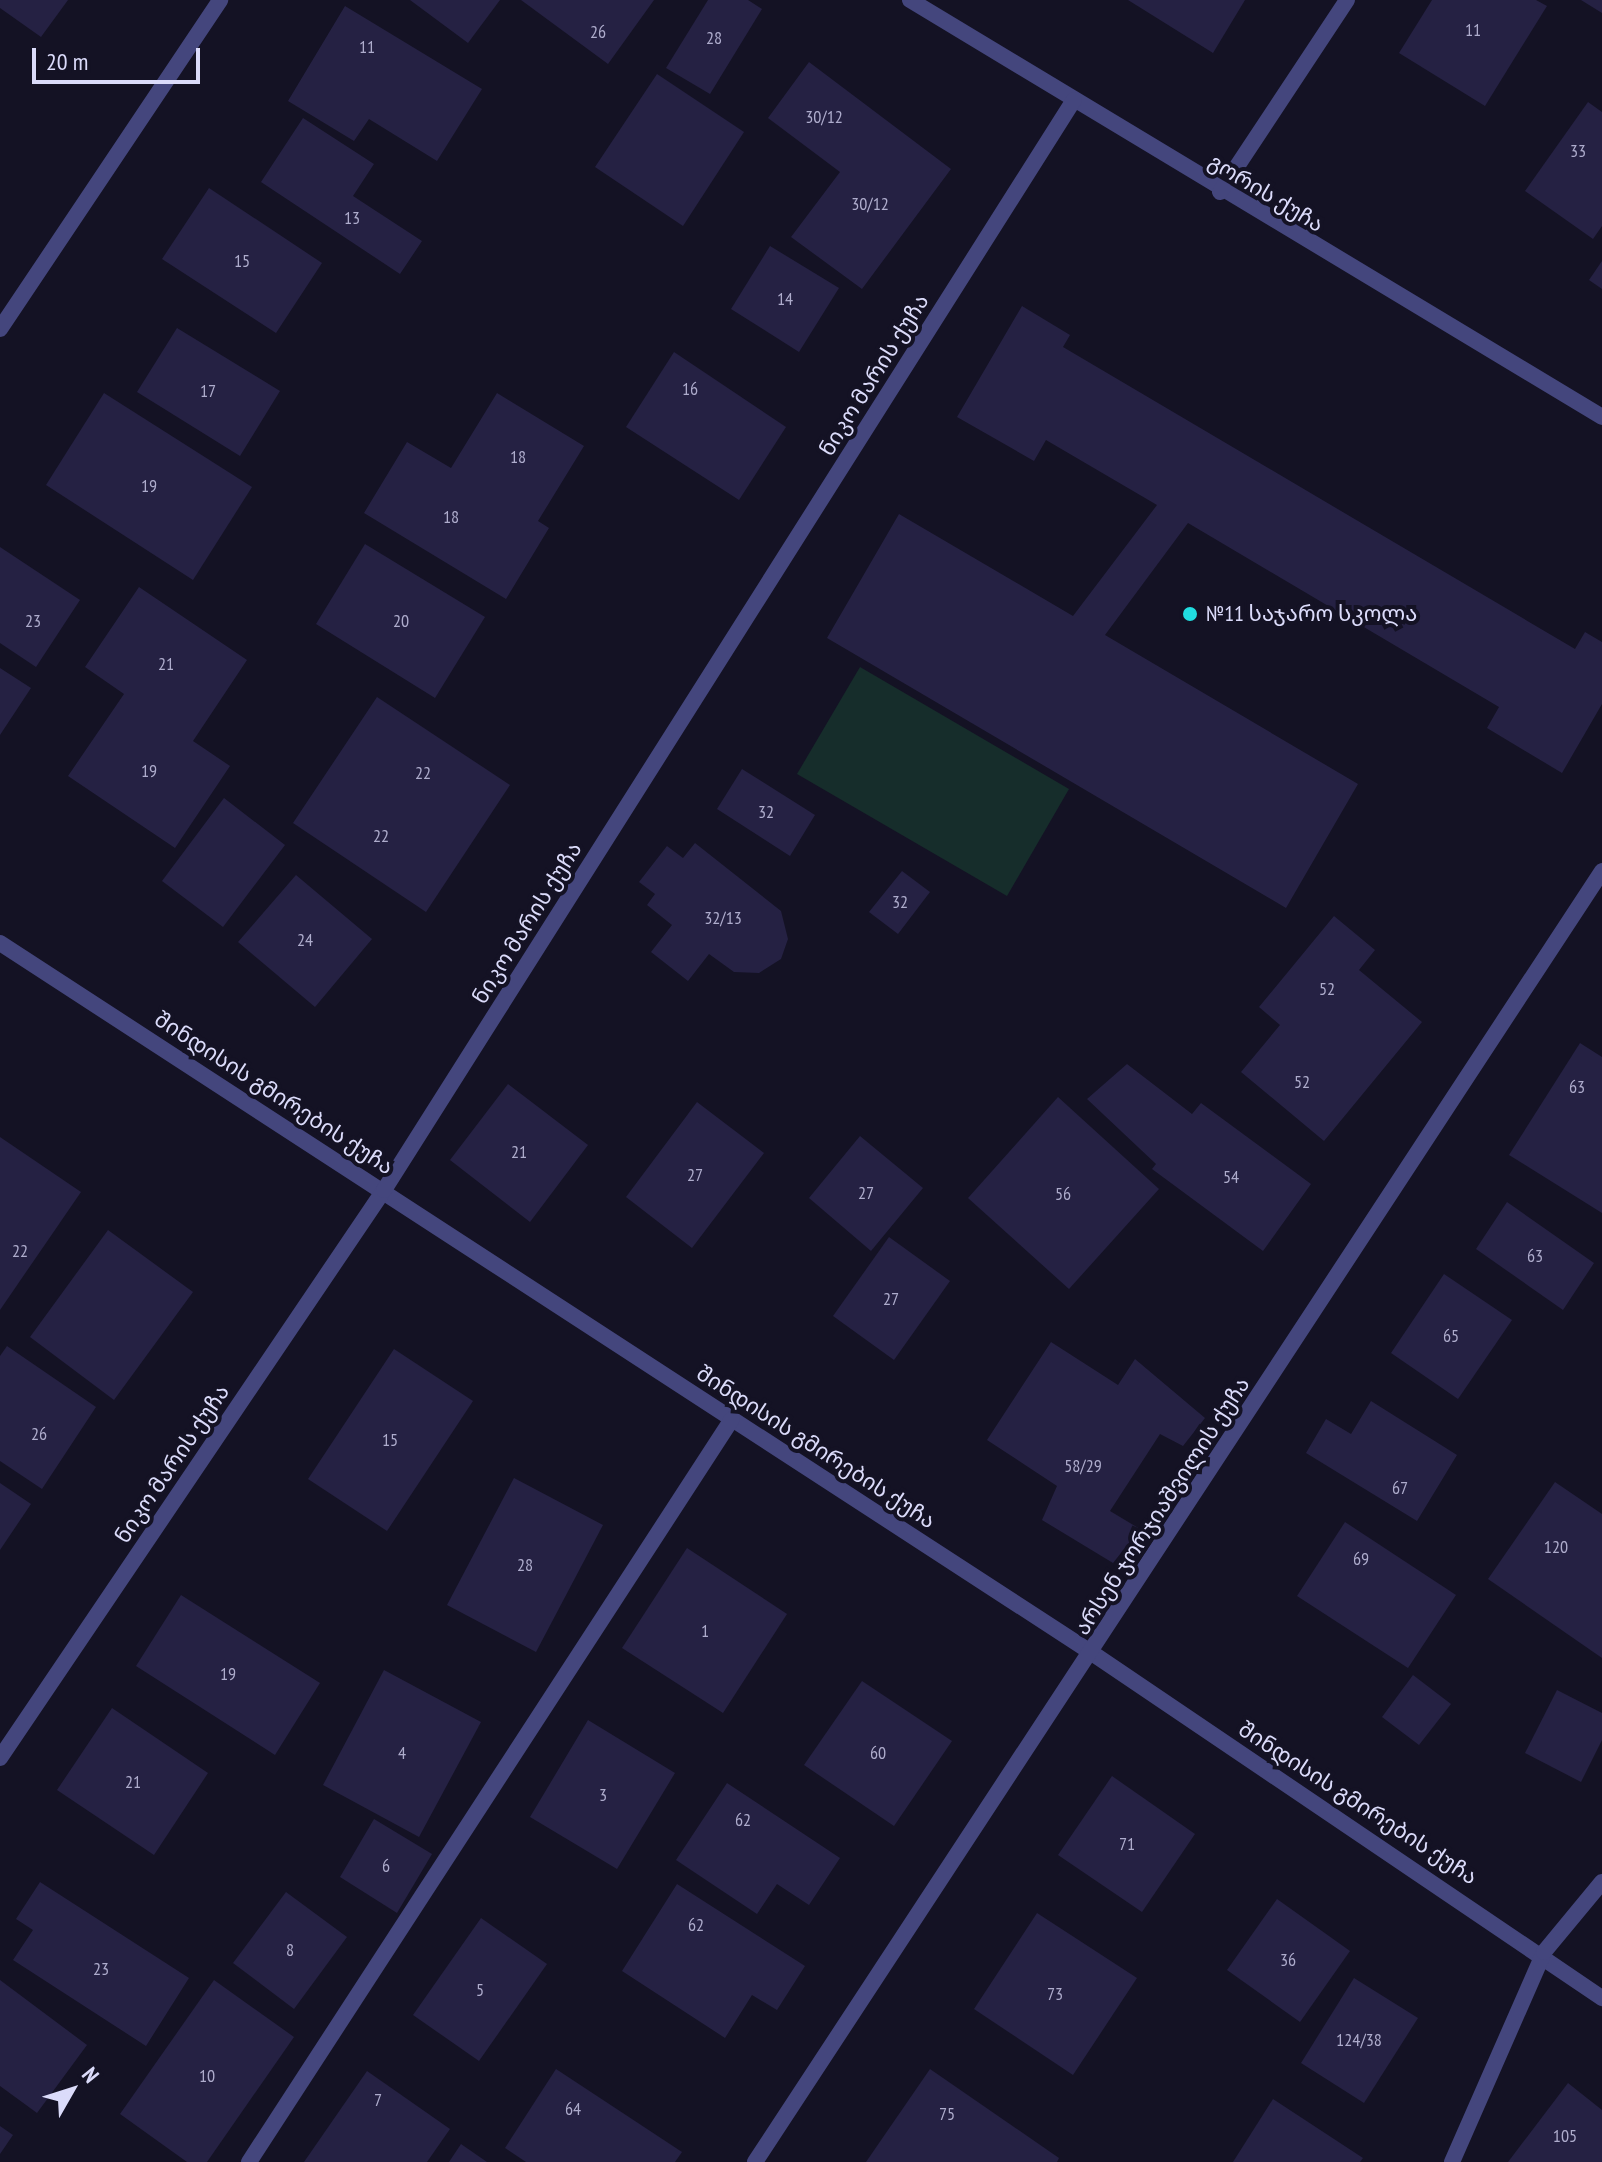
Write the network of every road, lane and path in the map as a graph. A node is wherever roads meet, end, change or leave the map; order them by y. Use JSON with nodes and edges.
{"nodes":[{"id":1,"x":220,"y":0,"type":"edge"},
{"id":2,"x":910,"y":0,"type":"edge"},
{"id":3,"x":1347,"y":0,"type":"edge"},
{"id":4,"x":1074,"y":100,"type":"junction"},
{"id":5,"x":1220,"y":192,"type":"junction"},
{"id":6,"x":0,"y":329,"type":"edge"},
{"id":7,"x":1602,"y":417,"type":"edge"},
{"id":8,"x":1602,"y":871,"type":"edge"},
{"id":9,"x":0,"y":943,"type":"edge"},
{"id":10,"x":384,"y":1190,"type":"junction"},
{"id":11,"x":732,"y":1419,"type":"junction"},
{"id":12,"x":1092,"y":1653,"type":"junction"},
{"id":13,"x":0,"y":1758,"type":"edge"},
{"id":14,"x":1602,"y":1882,"type":"edge"},
{"id":15,"x":1544,"y":1952,"type":"junction"},
{"id":16,"x":1602,"y":1998,"type":"edge"},
{"id":17,"x":249,"y":2162,"type":"edge"},
{"id":18,"x":755,"y":2162,"type":"edge"},
{"id":19,"x":1452,"y":2162,"type":"edge"}],
"edges":[{"from":1,"to":6,"type":"street"},
{"from":2,"to":4,"type":"street","name":"გორის ქუჩა"},
{"from":3,"to":5,"type":"street"},
{"from":4,"to":5,"type":"street","name":"გორის ქუჩა"},
{"from":4,"to":10,"type":"street","name":"ნიკო მარის ქუჩა"},
{"from":5,"to":7,"type":"street","name":"გორის ქუჩა"},
{"from":8,"to":12,"type":"street","name":"არსენ ჯორჯიაშვილის ქუჩა"},
{"from":9,"to":10,"type":"street","name":"შინდისის გმირების ქუჩა"},
{"from":10,"to":11,"type":"street","name":"შინდისის გმირების ქუჩა"},
{"from":10,"to":13,"type":"street","name":"ნიკო მარის ქუჩა"},
{"from":11,"to":12,"type":"street","name":"შინდისის გმირების ქუჩა"},
{"from":11,"to":17,"type":"street"},
{"from":12,"to":15,"type":"street","name":"შინდისის გმირების ქუჩა"},
{"from":12,"to":18,"type":"street","name":"არსენ ჯორჯიაშვილის ქუჩა"},
{"from":14,"to":15,"type":"street"},
{"from":15,"to":16,"type":"street","name":"შინდისის გმირების ქუჩა"},
{"from":15,"to":19,"type":"street"}]}
